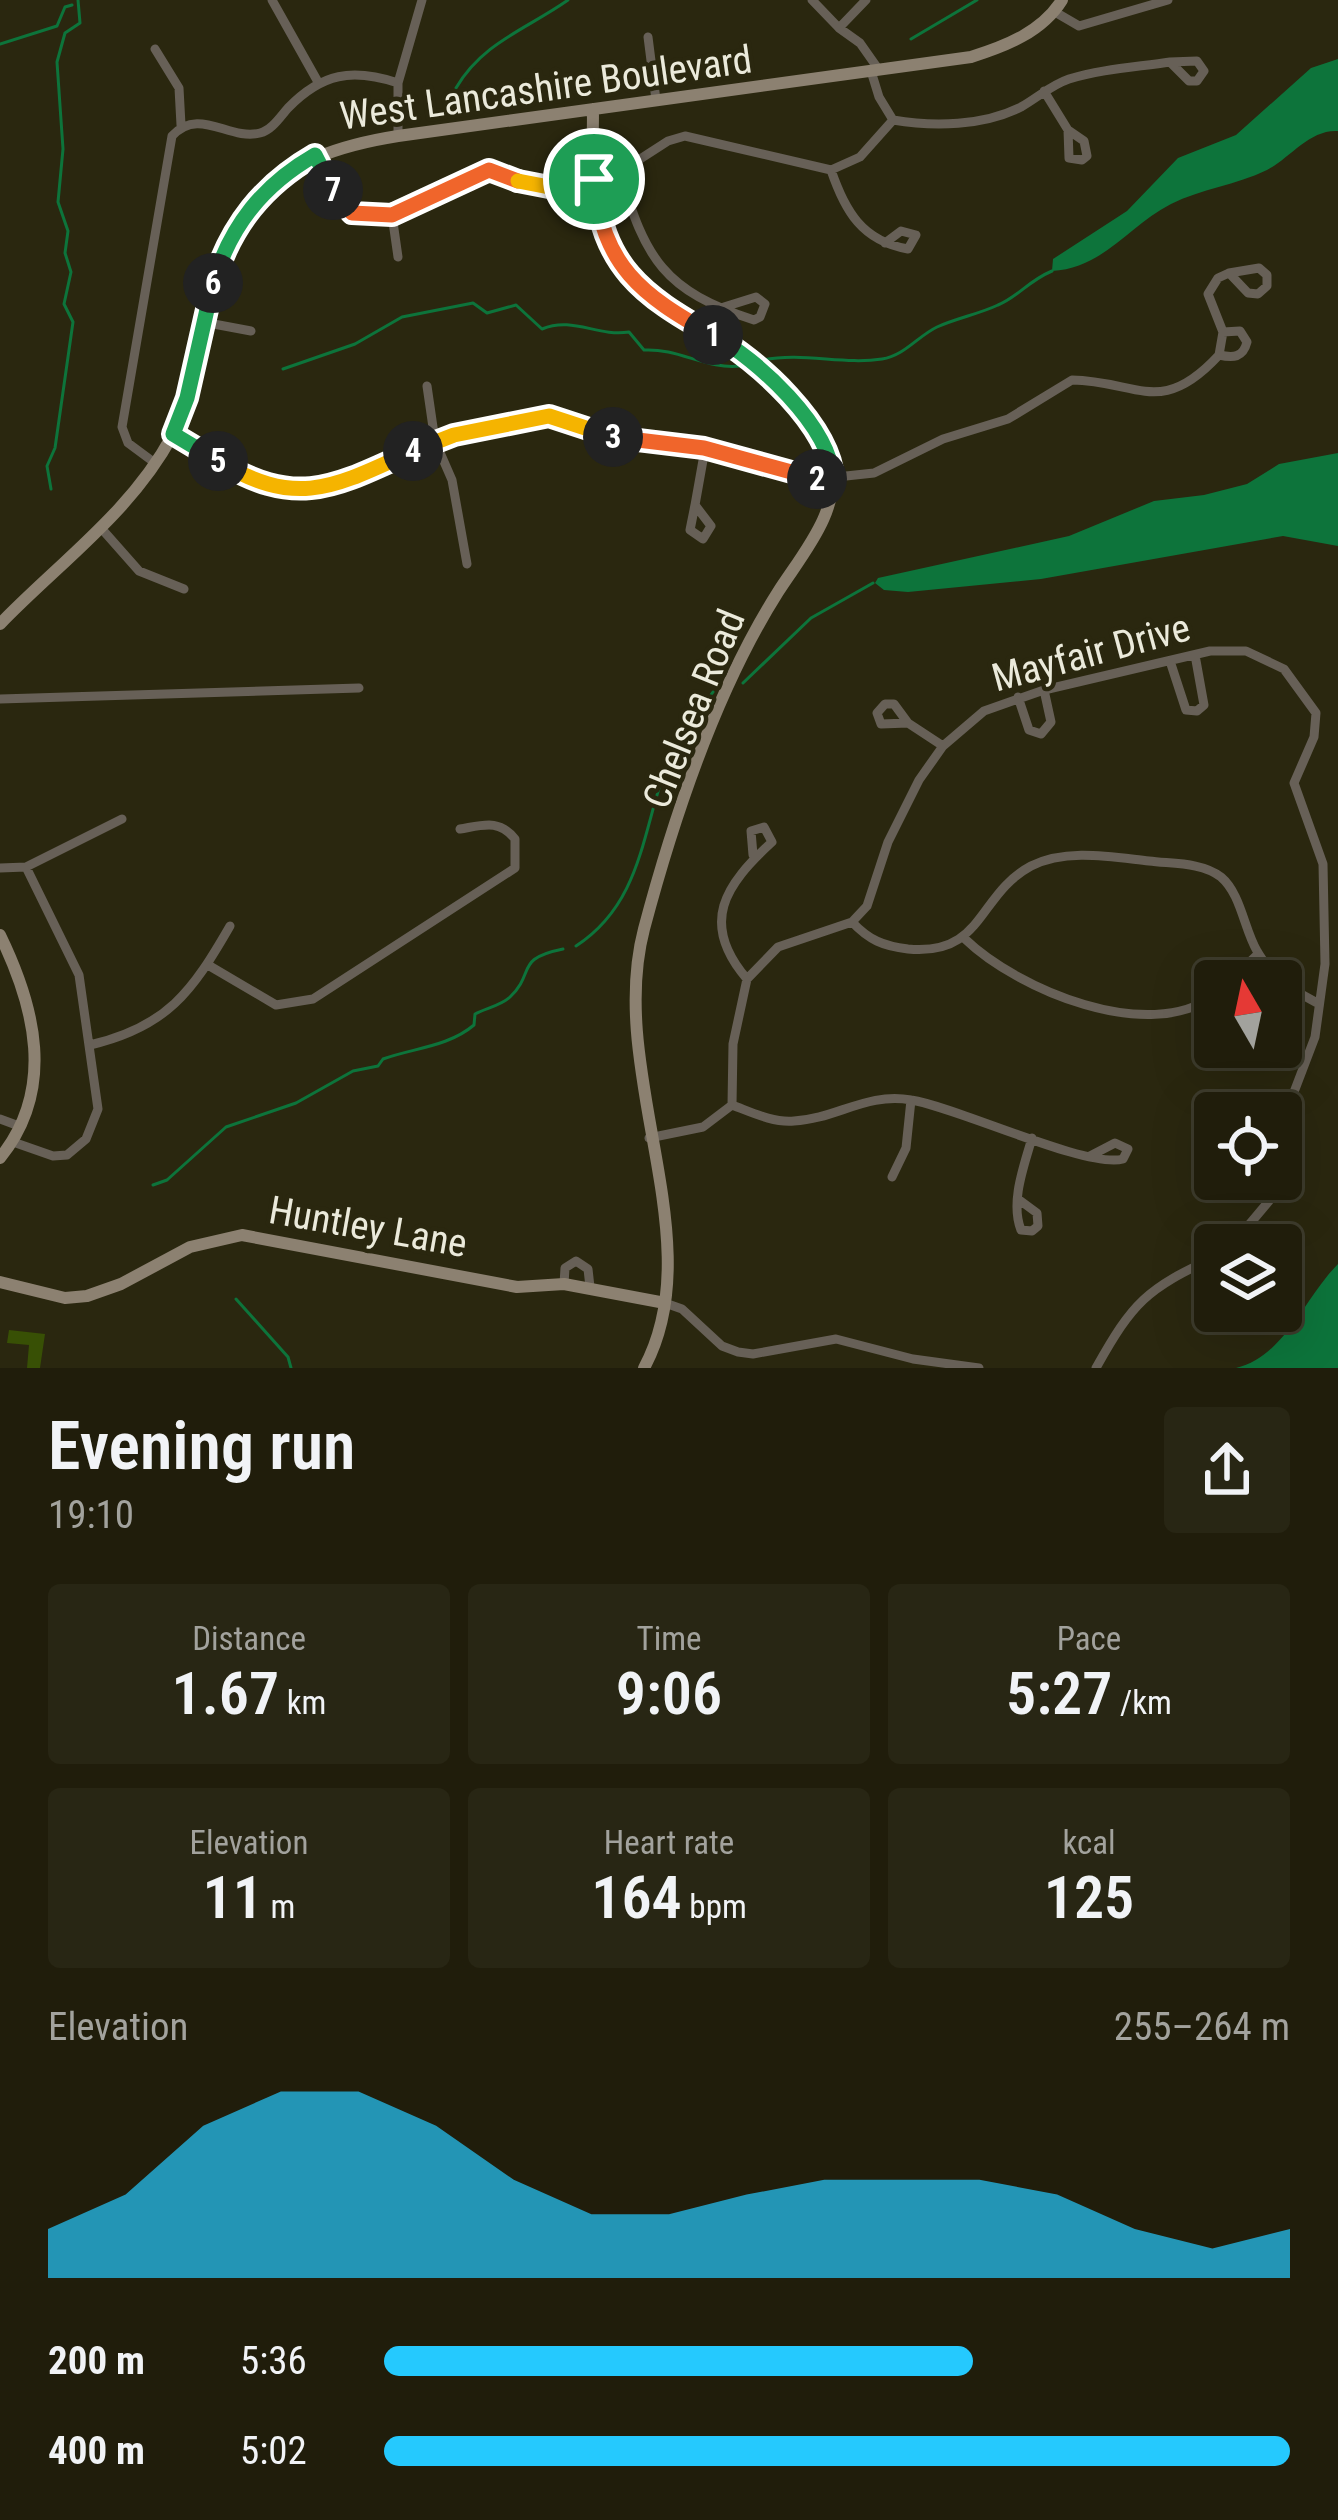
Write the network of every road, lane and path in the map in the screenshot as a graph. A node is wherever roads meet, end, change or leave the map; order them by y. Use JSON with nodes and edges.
{"nodes":[{"id":1,"x":272,"y":0,"type":"edge"},
{"id":2,"x":422,"y":0,"type":"edge"},
{"id":3,"x":812,"y":0,"type":"edge"},
{"id":4,"x":866,"y":0,"type":"edge"},
{"id":5,"x":1166,"y":0,"type":"edge"},
{"id":6,"x":1058,"y":6,"type":"edge"},
{"id":7,"x":839,"y":28,"type":"junction"},
{"id":8,"x":648,"y":37,"type":"dead end"},
{"id":9,"x":155,"y":49,"type":"dead end"},
{"id":10,"x":1170,"y":62,"type":"dead end"},
{"id":11,"x":875,"y":71,"type":"junction"},
{"id":12,"x":318,"y":82,"type":"junction"},
{"id":13,"x":398,"y":83,"type":"junction"},
{"id":14,"x":1044,"y":91,"type":"junction"},
{"id":15,"x":656,"y":100,"type":"junction"},
{"id":16,"x":593,"y":109,"type":"junction"},
{"id":17,"x":893,"y":120,"type":"junction"},
{"id":18,"x":181,"y":125,"type":"junction"},
{"id":19,"x":1068,"y":130,"type":"dead end"},
{"id":20,"x":398,"y":136,"type":"junction"},
{"id":21,"x":315,"y":155,"type":"junction"},
{"id":22,"x":831,"y":170,"type":"junction"},
{"id":23,"x":620,"y":172,"type":"junction"},
{"id":24,"x":594,"y":179,"type":"junction"},
{"id":25,"x":392,"y":215,"type":"junction"},
{"id":26,"x":885,"y":243,"type":"dead end"},
{"id":27,"x":398,"y":257,"type":"dead end"},
{"id":28,"x":1229,"y":274,"type":"dead end"},
{"id":29,"x":724,"y":308,"type":"dead end"},
{"id":30,"x":203,"y":322,"type":"junction"},
{"id":31,"x":251,"y":331,"type":"dead end"},
{"id":32,"x":1223,"y":332,"type":"junction"},
{"id":33,"x":1219,"y":355,"type":"junction"},
{"id":34,"x":427,"y":386,"type":"dead end"},
{"id":35,"x":173,"y":434,"type":"junction"},
{"id":36,"x":436,"y":441,"type":"junction"},
{"id":37,"x":704,"y":448,"type":"junction"},
{"id":38,"x":155,"y":463,"type":"junction"},
{"id":39,"x":833,"y":478,"type":"junction"},
{"id":40,"x":695,"y":505,"type":"dead end"},
{"id":41,"x":101,"y":529,"type":"junction"},
{"id":42,"x":467,"y":564,"type":"dead end"},
{"id":43,"x":184,"y":589,"type":"dead end"},
{"id":44,"x":0,"y":624,"type":"edge"},
{"id":45,"x":1195,"y":655,"type":"junction"},
{"id":46,"x":1170,"y":661,"type":"junction"},
{"id":47,"x":359,"y":688,"type":"dead end"},
{"id":48,"x":1044,"y":690,"type":"junction"},
{"id":49,"x":1018,"y":697,"type":"junction"},
{"id":50,"x":0,"y":699,"type":"edge"},
{"id":51,"x":908,"y":723,"type":"dead end"},
{"id":52,"x":943,"y":746,"type":"junction"},
{"id":53,"x":122,"y":819,"type":"dead end"},
{"id":54,"x":460,"y":829,"type":"dead end"},
{"id":55,"x":753,"y":856,"type":"dead end"},
{"id":56,"x":26,"y":867,"type":"junction"},
{"id":57,"x":0,"y":868,"type":"edge"},
{"id":58,"x":852,"y":922,"type":"junction"},
{"id":59,"x":230,"y":926,"type":"dead end"},
{"id":60,"x":964,"y":939,"type":"junction"},
{"id":61,"x":1,"y":940,"type":"edge"},
{"id":62,"x":1258,"y":954,"type":"junction"},
{"id":63,"x":1252,"y":960,"type":"edge"},
{"id":64,"x":1263,"y":960,"type":"edge"},
{"id":65,"x":208,"y":965,"type":"junction"},
{"id":66,"x":747,"y":979,"type":"junction"},
{"id":67,"x":1302,"y":994,"type":"edge"},
{"id":68,"x":1319,"y":1004,"type":"junction"},
{"id":69,"x":1194,"y":1007,"type":"edge"},
{"id":70,"x":90,"y":1046,"type":"junction"},
{"id":71,"x":1294,"y":1092,"type":"edge"},
{"id":72,"x":911,"y":1100,"type":"junction"},
{"id":73,"x":732,"y":1105,"type":"junction"},
{"id":74,"x":0,"y":1119,"type":"edge"},
{"id":75,"x":19,"y":1126,"type":"junction"},
{"id":76,"x":650,"y":1138,"type":"junction"},
{"id":77,"x":1032,"y":1138,"type":"junction"},
{"id":78,"x":13,"y":1142,"type":"junction"},
{"id":79,"x":1090,"y":1156,"type":"dead end"},
{"id":80,"x":0,"y":1158,"type":"edge"},
{"id":81,"x":892,"y":1177,"type":"dead end"},
{"id":82,"x":1018,"y":1199,"type":"dead end"},
{"id":83,"x":1269,"y":1200,"type":"edge"},
{"id":84,"x":1250,"y":1224,"type":"edge"},
{"id":85,"x":1194,"y":1268,"type":"edge"},
{"id":86,"x":0,"y":1282,"type":"edge"},
{"id":87,"x":564,"y":1284,"type":"junction"},
{"id":88,"x":590,"y":1287,"type":"junction"},
{"id":89,"x":665,"y":1303,"type":"junction"},
{"id":90,"x":753,"y":1354,"type":"junction"},
{"id":91,"x":943,"y":1366,"type":"edge"},
{"id":92,"x":644,"y":1368,"type":"edge"},
{"id":93,"x":752,"y":1368,"type":"edge"},
{"id":94,"x":979,"y":1368,"type":"edge"},
{"id":95,"x":1096,"y":1368,"type":"edge"}],
"edges":[{"from":1,"to":12,"type":"street"},
{"from":2,"to":13,"type":"street"},
{"from":3,"to":7,"type":"street"},
{"from":4,"to":7,"type":"street"},
{"from":5,"to":6,"type":"street"},
{"from":6,"to":11,"type":"street","name":"West Lancashire Boulevard"},
{"from":7,"to":11,"type":"street"},
{"from":8,"to":15,"type":"street"},
{"from":9,"to":18,"type":"street"},
{"from":10,"to":14,"type":"street"},
{"from":11,"to":15,"type":"street","name":"West Lancashire Boulevard"},
{"from":11,"to":17,"type":"street"},
{"from":12,"to":13,"type":"street"},
{"from":12,"to":18,"type":"street"},
{"from":13,"to":20,"type":"street"},
{"from":14,"to":17,"type":"street"},
{"from":14,"to":19,"type":"street"},
{"from":15,"to":16,"type":"street","name":"West Lancashire Boulevard"},
{"from":16,"to":20,"type":"street","name":"West Lancashire Boulevard"},
{"from":16,"to":24,"type":"street"},
{"from":17,"to":22,"type":"street"},
{"from":18,"to":38,"type":"street"},
{"from":20,"to":21,"type":"street","name":"West Lancashire Boulevard"},
{"from":21,"to":25,"type":"street"},
{"from":21,"to":30,"type":"street","name":"West Lancashire Boulevard"},
{"from":22,"to":23,"type":"street"},
{"from":22,"to":26,"type":"street"},
{"from":23,"to":24,"type":"street"},
{"from":23,"to":29,"type":"street"},
{"from":24,"to":25,"type":"street"},
{"from":24,"to":39,"type":"street"},
{"from":25,"to":27,"type":"street"},
{"from":28,"to":32,"type":"street"},
{"from":30,"to":31,"type":"street"},
{"from":30,"to":35,"type":"street","name":"West Lancashire Boulevard"},
{"from":32,"to":33,"type":"street"},
{"from":32,"to":33,"type":"street"},
{"from":33,"to":39,"type":"street"},
{"from":34,"to":36,"type":"street"},
{"from":35,"to":36,"type":"street"},
{"from":35,"to":38,"type":"street","name":"West Lancashire Boulevard"},
{"from":36,"to":37,"type":"street"},
{"from":36,"to":42,"type":"street"},
{"from":37,"to":39,"type":"street"},
{"from":37,"to":40,"type":"street"},
{"from":38,"to":41,"type":"street","name":"West Lancashire Boulevard"},
{"from":39,"to":76,"type":"street","name":"Chelsea Road"},
{"from":41,"to":43,"type":"street"},
{"from":41,"to":44,"type":"street","name":"West Lancashire Boulevard"},
{"from":45,"to":46,"type":"street","name":"Mayfair Drive"},
{"from":45,"to":46,"type":"street"},
{"from":45,"to":68,"type":"street","name":"Mayfair Drive"},
{"from":46,"to":48,"type":"street","name":"Mayfair Drive"},
{"from":47,"to":50,"type":"street"},
{"from":48,"to":49,"type":"street","name":"Mayfair Drive"},
{"from":48,"to":49,"type":"street"},
{"from":49,"to":52,"type":"street","name":"Mayfair Drive"},
{"from":51,"to":52,"type":"street"},
{"from":52,"to":58,"type":"street","name":"Mayfair Drive"},
{"from":53,"to":56,"type":"street"},
{"from":54,"to":65,"type":"street"},
{"from":55,"to":66,"type":"street"},
{"from":56,"to":57,"type":"street"},
{"from":56,"to":70,"type":"street"},
{"from":58,"to":60,"type":"street"},
{"from":58,"to":66,"type":"street"},
{"from":59,"to":65,"type":"street"},
{"from":60,"to":62,"type":"street"},
{"from":60,"to":69,"type":"street"},
{"from":61,"to":75,"type":"street"},
{"from":62,"to":63,"type":"street"},
{"from":62,"to":64,"type":"street"},
{"from":65,"to":70,"type":"street"},
{"from":66,"to":73,"type":"street"},
{"from":67,"to":68,"type":"street"},
{"from":68,"to":71,"type":"street","name":"Mayfair Drive"},
{"from":70,"to":78,"type":"street"},
{"from":72,"to":73,"type":"street"},
{"from":72,"to":77,"type":"street"},
{"from":72,"to":81,"type":"street"},
{"from":73,"to":76,"type":"street"},
{"from":74,"to":75,"type":"street"},
{"from":75,"to":78,"type":"street"},
{"from":76,"to":89,"type":"street","name":"Chelsea Road"},
{"from":77,"to":79,"type":"street"},
{"from":77,"to":82,"type":"street"},
{"from":78,"to":80,"type":"street"},
{"from":83,"to":84,"type":"street"},
{"from":85,"to":95,"type":"street"},
{"from":86,"to":87,"type":"street","name":"Huntley Lane"},
{"from":87,"to":88,"type":"street","name":"Huntley Lane"},
{"from":87,"to":88,"type":"street"},
{"from":88,"to":89,"type":"street","name":"Huntley Lane"},
{"from":89,"to":90,"type":"street"},
{"from":89,"to":92,"type":"street","name":"Chelsea Road"},
{"from":90,"to":91,"type":"street"},
{"from":90,"to":93,"type":"street"},
{"from":91,"to":94,"type":"street"}]}
